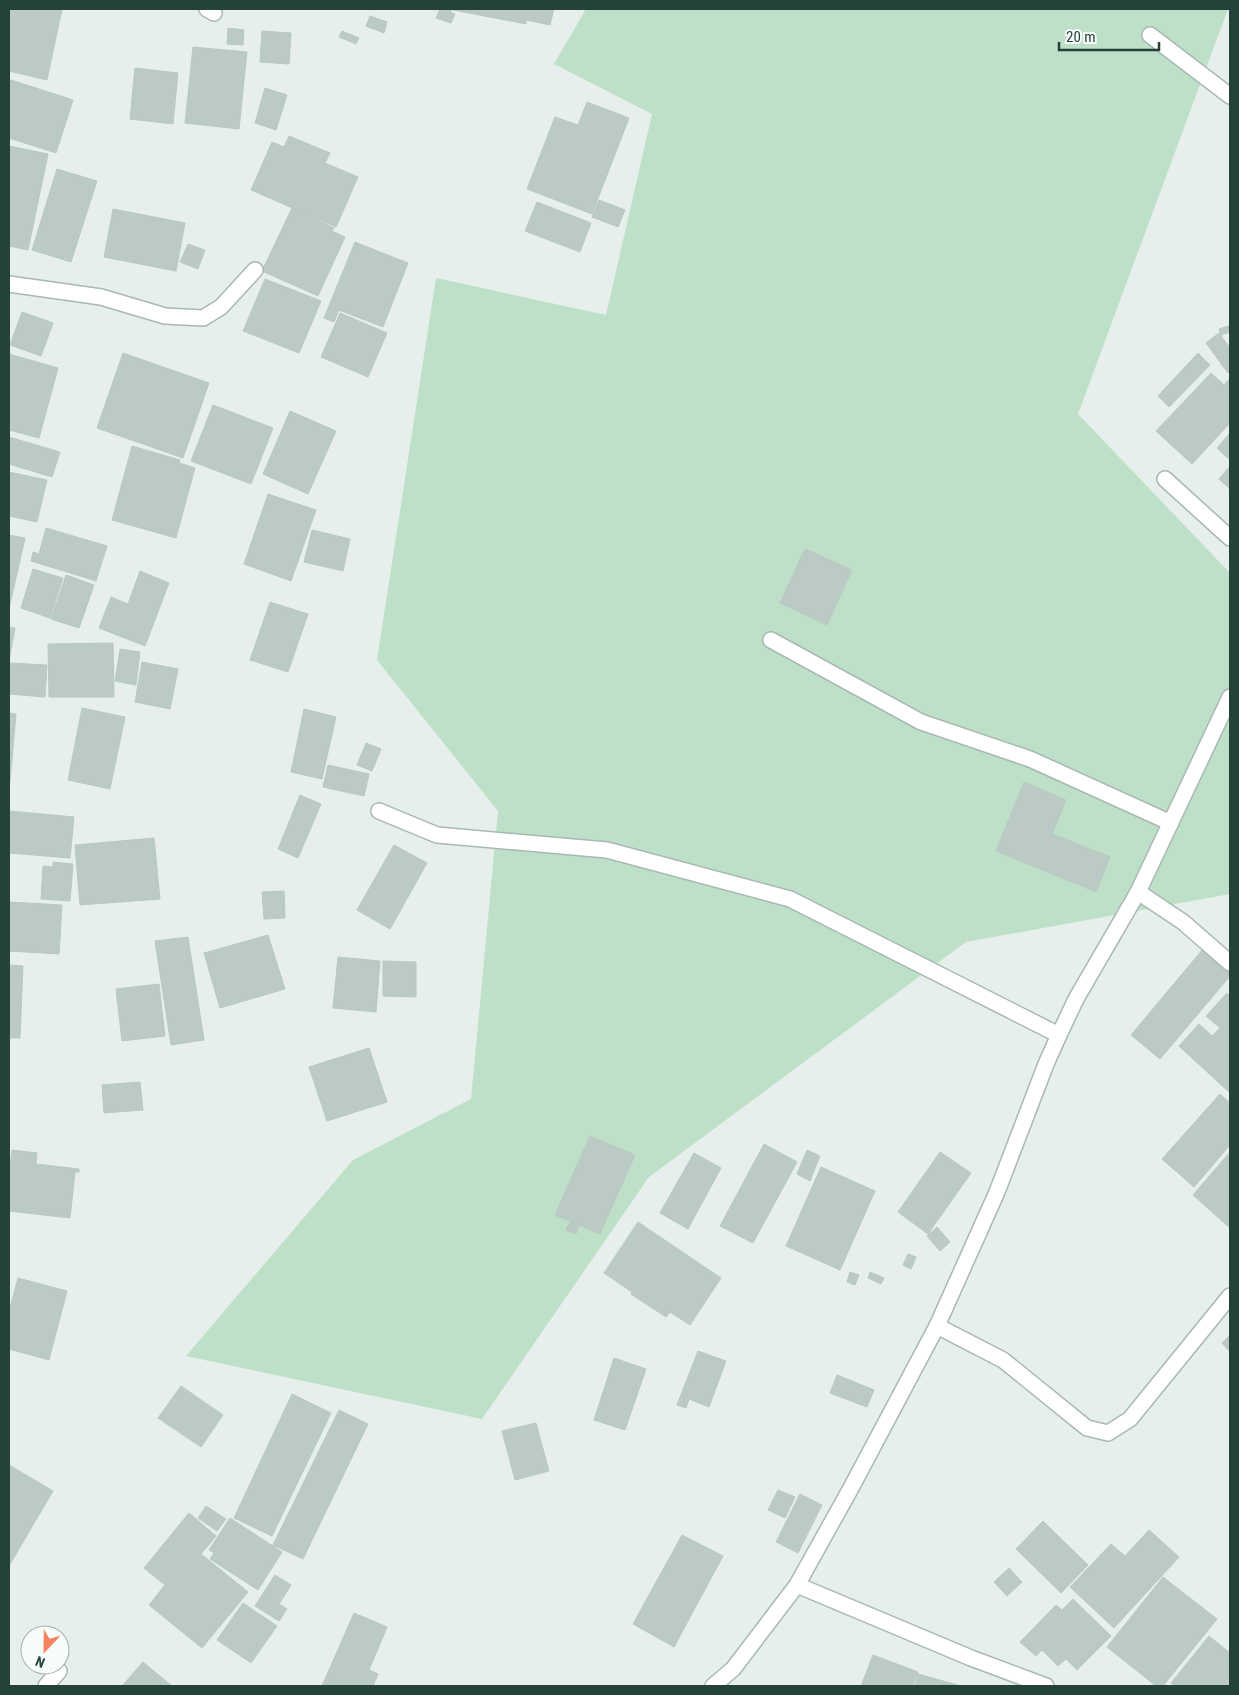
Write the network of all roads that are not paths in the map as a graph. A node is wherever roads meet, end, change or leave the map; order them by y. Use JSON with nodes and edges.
{"nodes":[{"id":1,"x":1150,"y":35,"type":"dead end"},
{"id":2,"x":1230,"y":96,"type":"edge"},
{"id":3,"x":255,"y":270,"type":"dead end"},
{"id":4,"x":9,"y":284,"type":"edge"},
{"id":5,"x":1165,"y":479,"type":"dead end"},
{"id":6,"x":1230,"y":538,"type":"edge"},
{"id":7,"x":771,"y":640,"type":"dead end"},
{"id":8,"x":1230,"y":697,"type":"edge"},
{"id":9,"x":379,"y":811,"type":"dead end"},
{"id":10,"x":1171,"y":823,"type":"junction"},
{"id":11,"x":1138,"y":892,"type":"junction"},
{"id":12,"x":1230,"y":963,"type":"edge"},
{"id":13,"x":1059,"y":1035,"type":"junction"},
{"id":14,"x":1230,"y":1296,"type":"edge"},
{"id":15,"x":936,"y":1326,"type":"junction"},
{"id":16,"x":798,"y":1585,"type":"junction"},
{"id":17,"x":56,"y":1675,"type":"edge"},
{"id":18,"x":46,"y":1686,"type":"edge"},
{"id":19,"x":713,"y":1686,"type":"edge"},
{"id":20,"x":1046,"y":1686,"type":"edge"}],
"edges":[{"from":1,"to":2,"type":"street"},
{"from":3,"to":4,"type":"street"},
{"from":5,"to":6,"type":"street"},
{"from":7,"to":10,"type":"street"},
{"from":8,"to":10,"type":"street"},
{"from":9,"to":13,"type":"street"},
{"from":10,"to":11,"type":"street"},
{"from":11,"to":12,"type":"street"},
{"from":11,"to":13,"type":"street"},
{"from":13,"to":15,"type":"street"},
{"from":14,"to":15,"type":"street"},
{"from":15,"to":16,"type":"street"},
{"from":16,"to":19,"type":"street"},
{"from":16,"to":20,"type":"street"},
{"from":17,"to":18,"type":"street"}]}
